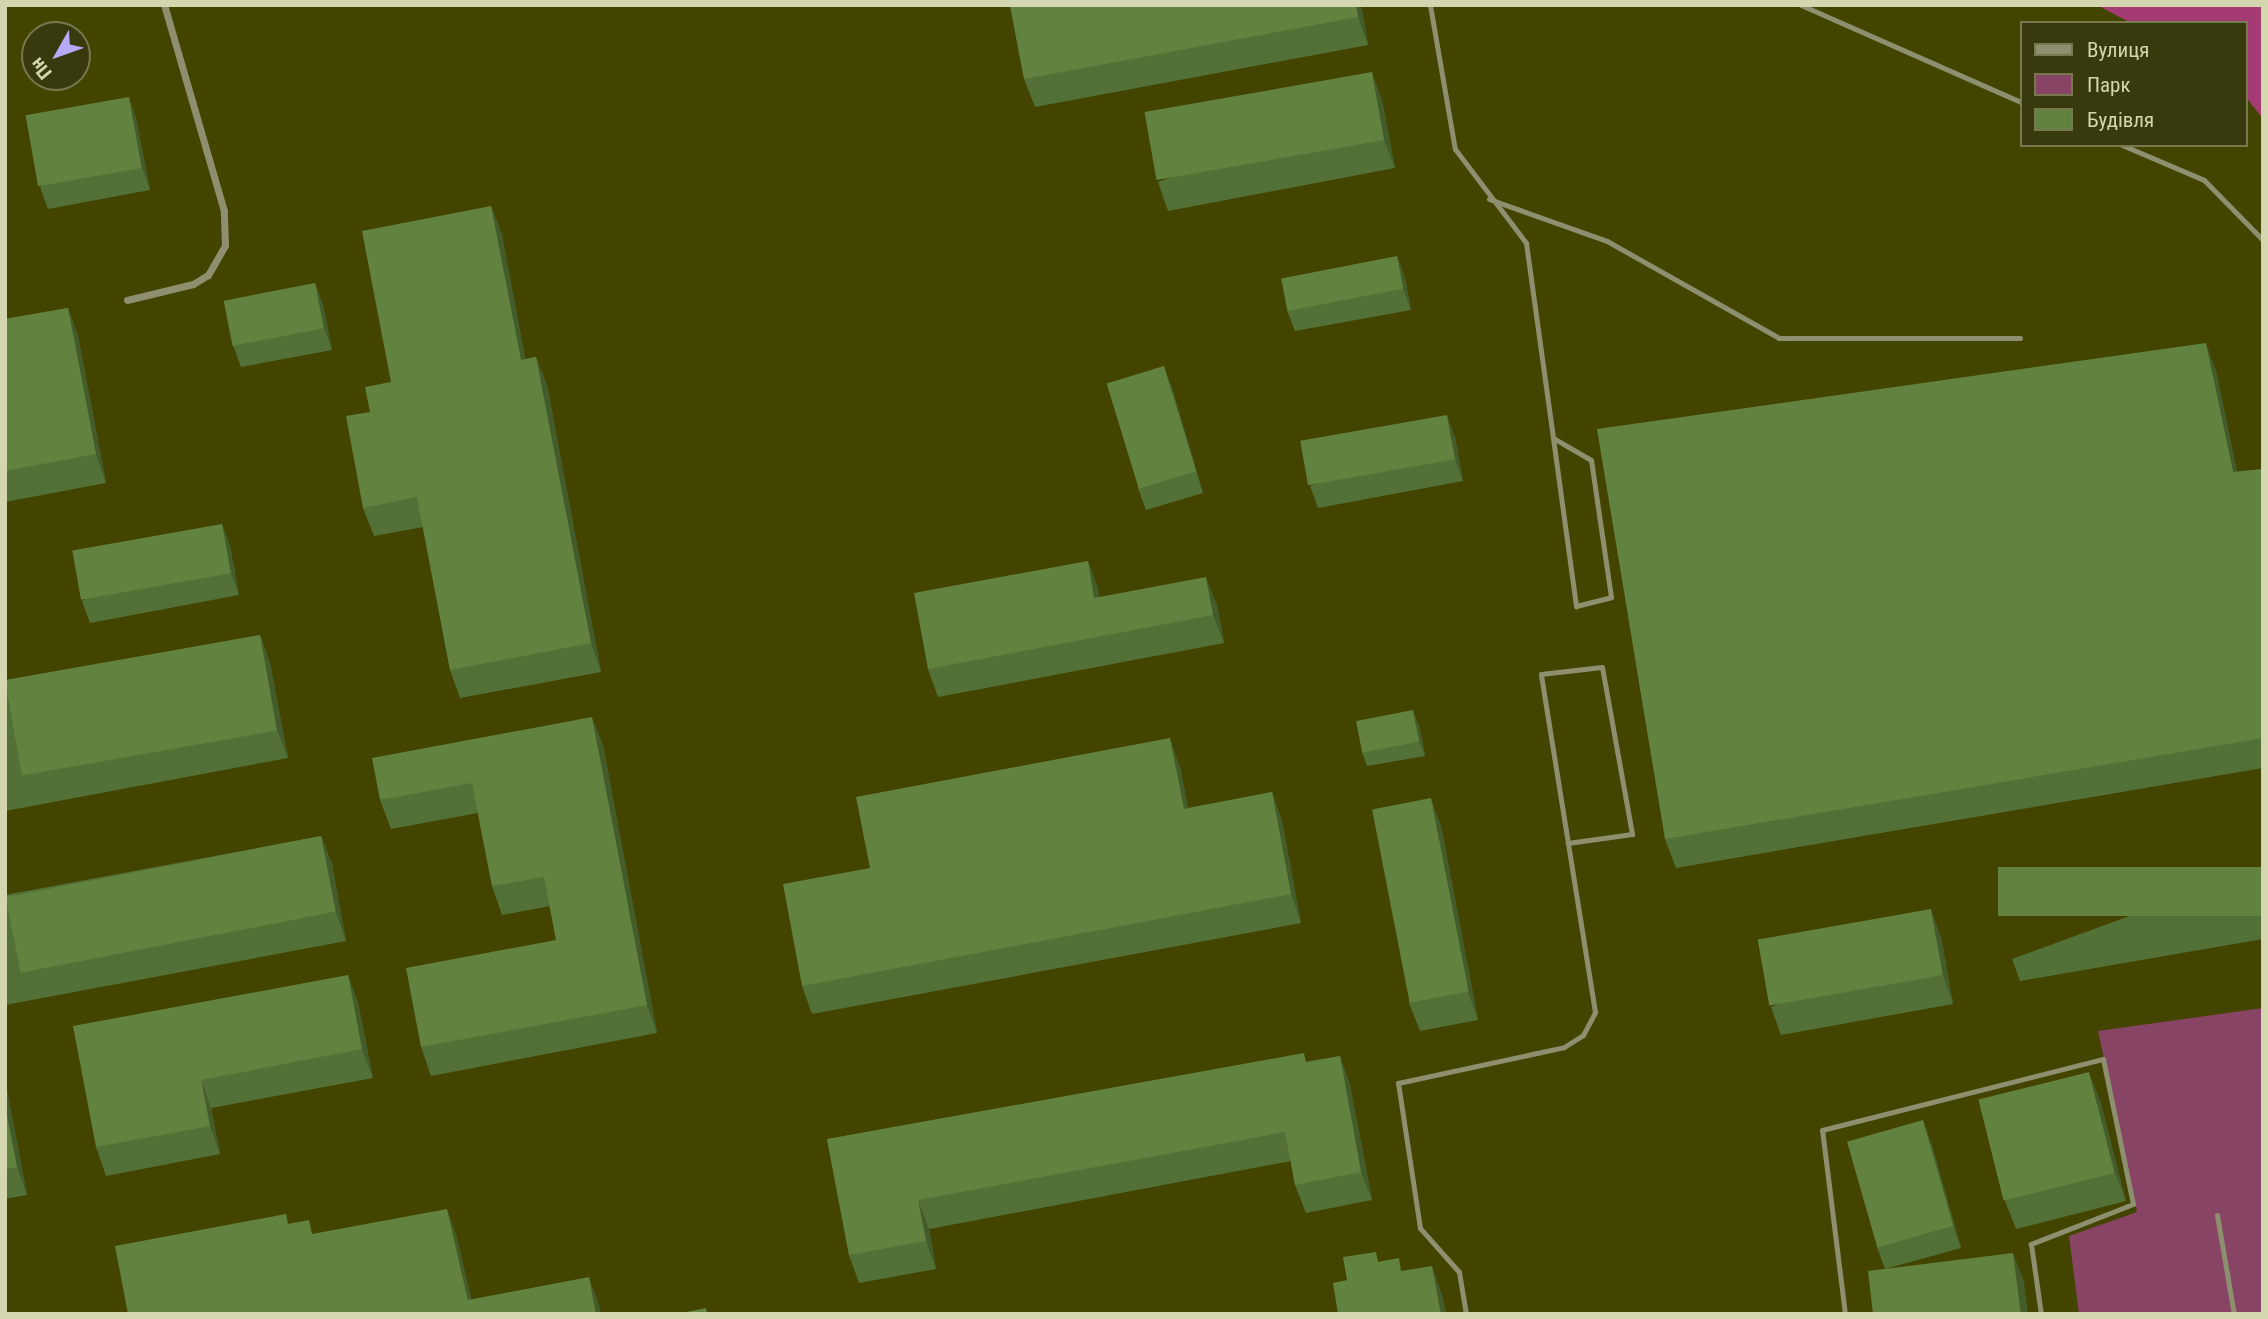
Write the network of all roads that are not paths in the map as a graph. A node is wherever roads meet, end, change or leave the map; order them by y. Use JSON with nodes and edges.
{"nodes":[{"id":1,"x":163,"y":5,"type":"edge"},
{"id":2,"x":1430,"y":5,"type":"edge"},
{"id":3,"x":1801,"y":5,"type":"edge"},
{"id":4,"x":2020,"y":102,"type":"edge"},
{"id":5,"x":2127,"y":147,"type":"edge"},
{"id":6,"x":1486,"y":198,"type":"junction"},
{"id":7,"x":2263,"y":240,"type":"edge"},
{"id":8,"x":127,"y":300,"type":"dead end"},
{"id":9,"x":2020,"y":338,"type":"dead end"},
{"id":10,"x":1553,"y":438,"type":"junction"},
{"id":11,"x":1568,"y":843,"type":"junction"},
{"id":12,"x":2217,"y":1215,"type":"dead end"},
{"id":13,"x":1465,"y":1314,"type":"edge"},
{"id":14,"x":1845,"y":1314,"type":"edge"},
{"id":15,"x":2041,"y":1314,"type":"edge"},
{"id":16,"x":2234,"y":1314,"type":"edge"}],
"edges":[{"from":1,"to":8,"type":"street"},
{"from":2,"to":6,"type":"lane"},
{"from":3,"to":4,"type":"lane"},
{"from":5,"to":7,"type":"lane"},
{"from":6,"to":9,"type":"lane"},
{"from":6,"to":10,"type":"lane"},
{"from":10,"to":10,"type":"lane"},
{"from":11,"to":11,"type":"lane"},
{"from":11,"to":13,"type":"lane"},
{"from":12,"to":16,"type":"lane"},
{"from":14,"to":15,"type":"lane"}]}
